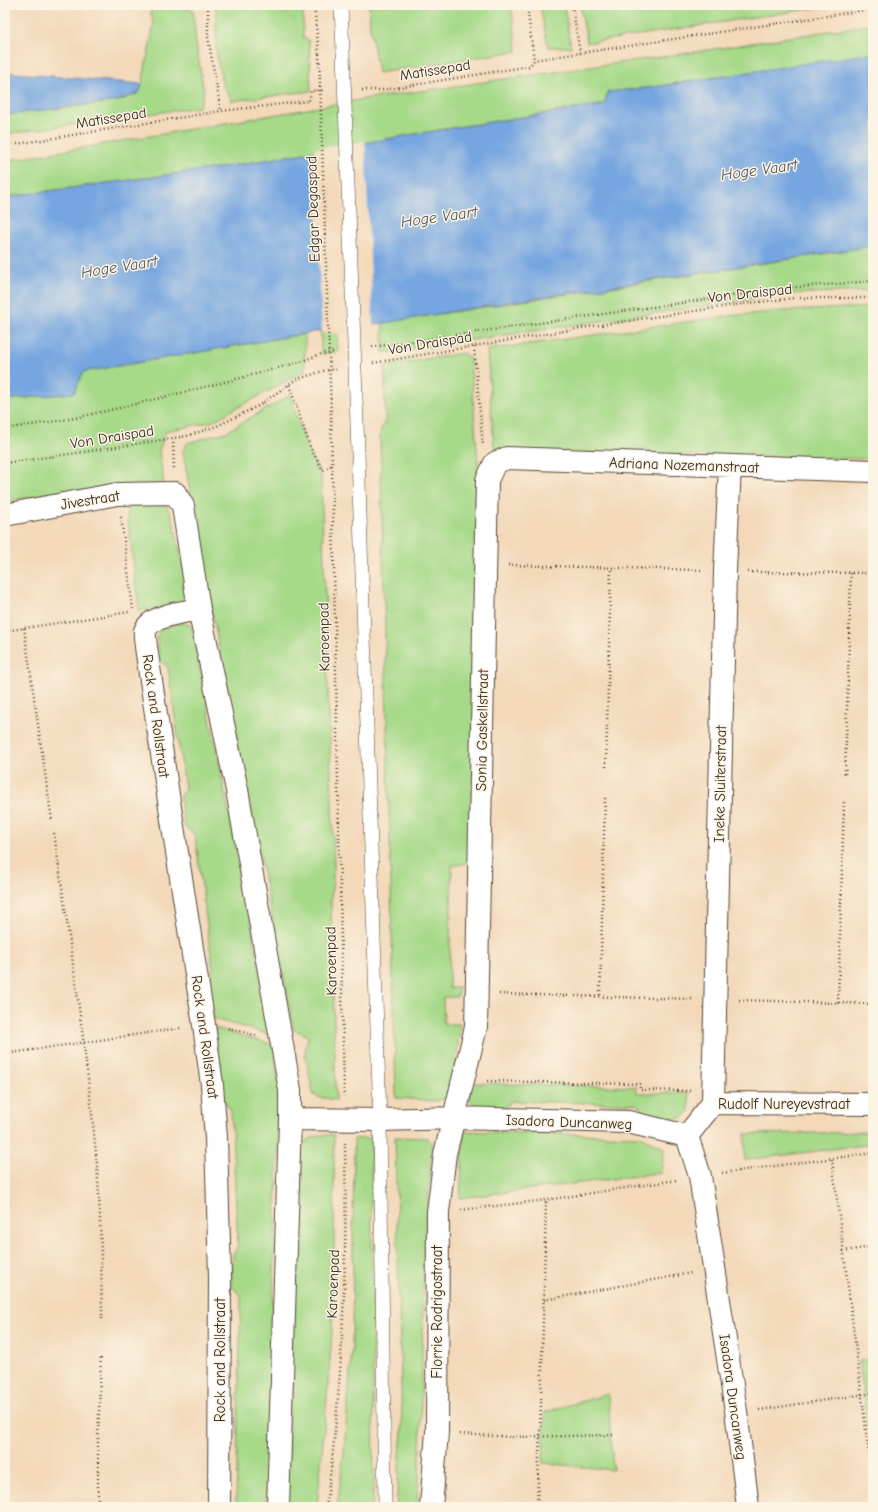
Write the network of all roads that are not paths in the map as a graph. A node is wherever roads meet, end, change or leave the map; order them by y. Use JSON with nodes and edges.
{"nodes":[{"id":1,"x":341,"y":5,"type":"edge"},
{"id":2,"x":495,"y":463,"type":"joint"},
{"id":3,"x":730,"y":466,"type":"junction"},
{"id":4,"x":873,"y":471,"type":"edge"},
{"id":5,"x":5,"y":515,"type":"edge"},
{"id":6,"x":200,"y":609,"type":"junction"},
{"id":7,"x":713,"y":1097,"type":"junction"},
{"id":8,"x":873,"y":1104,"type":"edge"},
{"id":9,"x":455,"y":1118,"type":"junction"},
{"id":10,"x":290,"y":1119,"type":"junction"},
{"id":11,"x":380,"y":1120,"type":"junction"},
{"id":12,"x":687,"y":1136,"type":"junction"},
{"id":13,"x":219,"y":1507,"type":"edge"},
{"id":14,"x":278,"y":1507,"type":"edge"},
{"id":15,"x":385,"y":1507,"type":"edge"},
{"id":16,"x":431,"y":1507,"type":"edge"},
{"id":17,"x":748,"y":1507,"type":"edge"}],
"edges":[{"from":1,"to":11,"type":"lane","bridge":true},
{"from":2,"to":3,"type":"street","name":"Adriana Nozemanstraat"},
{"from":2,"to":9,"type":"street","name":"Sonia Gaskellstraat"},
{"from":3,"to":4,"type":"street","name":"Adriana Nozemanstraat"},
{"from":3,"to":7,"type":"street","name":"Ineke Sluiterstraat"},
{"from":5,"to":6,"type":"street","name":"Jivestraat"},
{"from":6,"to":10,"type":"street"},
{"from":6,"to":13,"type":"street","name":"Rock and Rollstraat"},
{"from":7,"to":8,"type":"street","name":"Rudolf Nureyevstraat"},
{"from":7,"to":12,"type":"street","name":"Rudolf Nureyevstraat"},
{"from":9,"to":11,"type":"street","name":"Isadora Duncanweg"},
{"from":9,"to":12,"type":"street","name":"Isadora Duncanweg"},
{"from":9,"to":16,"type":"street","name":"Florrie Rodrigostraat"},
{"from":10,"to":11,"type":"street","name":"Isadora Duncanweg"},
{"from":10,"to":14,"type":"street"},
{"from":11,"to":15,"type":"lane"},
{"from":12,"to":17,"type":"street","name":"Isadora Duncanweg"}]}
